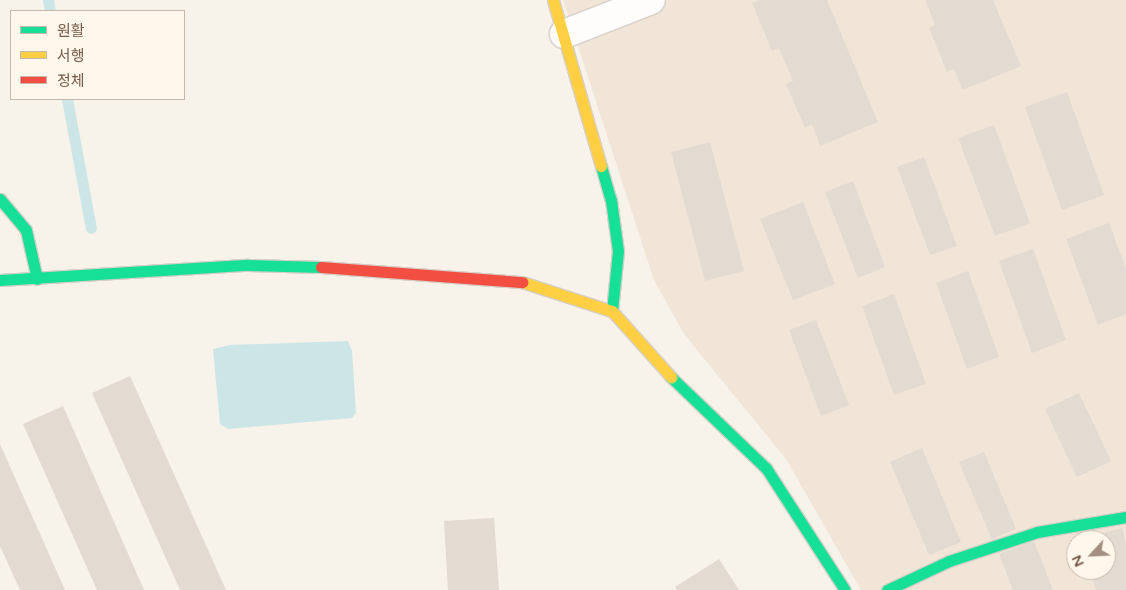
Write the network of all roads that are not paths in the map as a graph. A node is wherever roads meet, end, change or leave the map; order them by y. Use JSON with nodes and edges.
{"nodes":[{"id":1,"x":554,"y":0,"type":"edge"},
{"id":2,"x":651,"y":0,"type":"edge"},
{"id":3,"x":564,"y":34,"type":"junction"},
{"id":4,"x":0,"y":199,"type":"edge"},
{"id":5,"x":37,"y":279,"type":"junction"},
{"id":6,"x":0,"y":280,"type":"edge"},
{"id":7,"x":612,"y":312,"type":"junction"},
{"id":8,"x":1126,"y":517,"type":"edge"},
{"id":9,"x":845,"y":590,"type":"edge"},
{"id":10,"x":888,"y":590,"type":"edge"}],
"edges":[{"from":1,"to":3,"type":"street"},
{"from":2,"to":3,"type":"street"},
{"from":3,"to":7,"type":"street"},
{"from":4,"to":5,"type":"street"},
{"from":5,"to":6,"type":"street"},
{"from":5,"to":7,"type":"street"},
{"from":7,"to":9,"type":"street"},
{"from":8,"to":10,"type":"street"}]}
